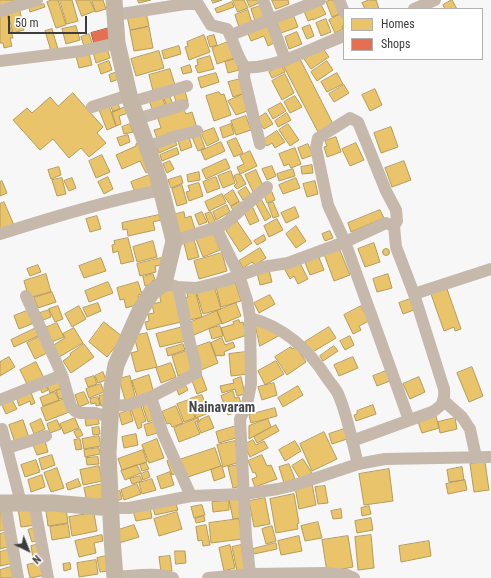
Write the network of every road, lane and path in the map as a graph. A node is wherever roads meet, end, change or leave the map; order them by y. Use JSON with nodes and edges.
{"nodes":[{"id":1,"x":38,"y":0,"type":"edge"},
{"id":2,"x":263,"y":0,"type":"edge"},
{"id":3,"x":320,"y":0,"type":"edge"},
{"id":4,"x":339,"y":0,"type":"edge"},
{"id":5,"x":435,"y":0,"type":"edge"},
{"id":6,"x":20,"y":2,"type":"edge"},
{"id":7,"x":198,"y":2,"type":"edge"},
{"id":8,"x":307,"y":2,"type":"edge"},
{"id":9,"x":114,"y":7,"type":"edge"},
{"id":10,"x":416,"y":8,"type":"edge"},
{"id":11,"x":343,"y":10,"type":"edge"},
{"id":12,"x":0,"y":11,"type":"edge"},
{"id":13,"x":270,"y":20,"type":"junction"},
{"id":14,"x":231,"y":35,"type":"junction"},
{"id":15,"x":343,"y":36,"type":"edge"},
{"id":16,"x":117,"y":43,"type":"junction"},
{"id":17,"x":286,"y":59,"type":"junction"},
{"id":18,"x":0,"y":61,"type":"edge"},
{"id":19,"x":245,"y":67,"type":"junction"},
{"id":20,"x":187,"y":86,"type":"dead end"},
{"id":21,"x":130,"y":98,"type":"junction"},
{"id":22,"x":183,"y":105,"type":"dead end"},
{"id":23,"x":92,"y":107,"type":"dead end"},
{"id":24,"x":137,"y":119,"type":"junction"},
{"id":25,"x":197,"y":131,"type":"dead end"},
{"id":26,"x":260,"y":144,"type":"dead end"},
{"id":27,"x":147,"y":147,"type":"junction"},
{"id":28,"x":267,"y":187,"type":"dead end"},
{"id":29,"x":161,"y":190,"type":"junction"},
{"id":30,"x":394,"y":226,"type":"junction"},
{"id":31,"x":216,"y":228,"type":"junction"},
{"id":32,"x":0,"y":234,"type":"edge"},
{"id":33,"x":174,"y":241,"type":"junction"},
{"id":34,"x":345,"y":242,"type":"junction"},
{"id":35,"x":491,"y":269,"type":"edge"},
{"id":36,"x":239,"y":275,"type":"junction"},
{"id":37,"x":171,"y":285,"type":"junction"},
{"id":38,"x":414,"y":294,"type":"junction"},
{"id":39,"x":26,"y":296,"type":"dead end"},
{"id":40,"x":250,"y":318,"type":"junction"},
{"id":41,"x":62,"y":375,"type":"junction"},
{"id":42,"x":151,"y":397,"type":"junction"},
{"id":43,"x":0,"y":400,"type":"edge"},
{"id":44,"x":443,"y":400,"type":"junction"},
{"id":45,"x":110,"y":411,"type":"junction"},
{"id":46,"x":409,"y":420,"type":"junction"},
{"id":47,"x":2,"y":429,"type":"dead end"},
{"id":48,"x":46,"y":436,"type":"dead end"},
{"id":49,"x":352,"y":441,"type":"junction"},
{"id":50,"x":7,"y":448,"type":"junction"},
{"id":51,"x":476,"y":457,"type":"junction"},
{"id":52,"x":491,"y":457,"type":"edge"},
{"id":53,"x":358,"y":464,"type":"junction"},
{"id":54,"x":244,"y":494,"type":"junction"},
{"id":55,"x":191,"y":496,"type":"junction"},
{"id":56,"x":15,"y":503,"type":"edge"},
{"id":57,"x":111,"y":508,"type":"junction"},
{"id":58,"x":250,"y":574,"type":"junction"},
{"id":59,"x":18,"y":578,"type":"edge"},
{"id":60,"x":48,"y":578,"type":"edge"},
{"id":61,"x":115,"y":578,"type":"edge"},
{"id":62,"x":173,"y":578,"type":"edge"},
{"id":63,"x":208,"y":578,"type":"edge"},
{"id":64,"x":354,"y":578,"type":"edge"}],
"edges":[{"from":1,"to":6,"type":"street"},
{"from":2,"to":13,"type":"street"},
{"from":3,"to":8,"type":"street"},
{"from":4,"to":11,"type":"street"},
{"from":5,"to":10,"type":"street"},
{"from":6,"to":12,"type":"street"},
{"from":7,"to":9,"type":"street"},
{"from":7,"to":14,"type":"street"},
{"from":8,"to":13,"type":"street"},
{"from":9,"to":16,"type":"main road"},
{"from":13,"to":14,"type":"street"},
{"from":13,"to":17,"type":"street"},
{"from":14,"to":19,"type":"street"},
{"from":15,"to":17,"type":"street"},
{"from":16,"to":18,"type":"street"},
{"from":16,"to":21,"type":"main road"},
{"from":17,"to":19,"type":"street"},
{"from":19,"to":26,"type":"street"},
{"from":20,"to":21,"type":"street"},
{"from":21,"to":23,"type":"street"},
{"from":21,"to":24,"type":"main road"},
{"from":22,"to":24,"type":"street"},
{"from":24,"to":27,"type":"main road"},
{"from":25,"to":27,"type":"street"},
{"from":27,"to":29,"type":"main road"},
{"from":28,"to":31,"type":"street"},
{"from":29,"to":32,"type":"street"},
{"from":29,"to":33,"type":"main road"},
{"from":30,"to":34,"type":"street"},
{"from":30,"to":34,"type":"street"},
{"from":30,"to":38,"type":"street"},
{"from":31,"to":33,"type":"street"},
{"from":31,"to":36,"type":"street"},
{"from":33,"to":37,"type":"main road"},
{"from":34,"to":36,"type":"street"},
{"from":34,"to":46,"type":"street"},
{"from":35,"to":38,"type":"street"},
{"from":36,"to":37,"type":"street"},
{"from":36,"to":40,"type":"street"},
{"from":37,"to":42,"type":"street"},
{"from":37,"to":45,"type":"main road"},
{"from":38,"to":44,"type":"street"},
{"from":39,"to":41,"type":"street"},
{"from":40,"to":49,"type":"street"},
{"from":40,"to":54,"type":"street"},
{"from":41,"to":43,"type":"street"},
{"from":41,"to":45,"type":"street"},
{"from":42,"to":45,"type":"street"},
{"from":42,"to":55,"type":"street"},
{"from":44,"to":46,"type":"street"},
{"from":44,"to":51,"type":"street"},
{"from":45,"to":57,"type":"main road"},
{"from":46,"to":49,"type":"street"},
{"from":47,"to":50,"type":"street"},
{"from":48,"to":50,"type":"street"},
{"from":49,"to":53,"type":"street"},
{"from":50,"to":56,"type":"street"},
{"from":51,"to":52,"type":"street"},
{"from":51,"to":53,"type":"street"},
{"from":53,"to":54,"type":"street"},
{"from":54,"to":55,"type":"street"},
{"from":54,"to":58,"type":"street"},
{"from":55,"to":57,"type":"street"},
{"from":56,"to":57,"type":"main road"},
{"from":56,"to":59,"type":"street"},
{"from":56,"to":60,"type":"street"},
{"from":57,"to":61,"type":"main road"},
{"from":58,"to":63,"type":"street"},
{"from":58,"to":64,"type":"street"},
{"from":61,"to":62,"type":"street"}]}
